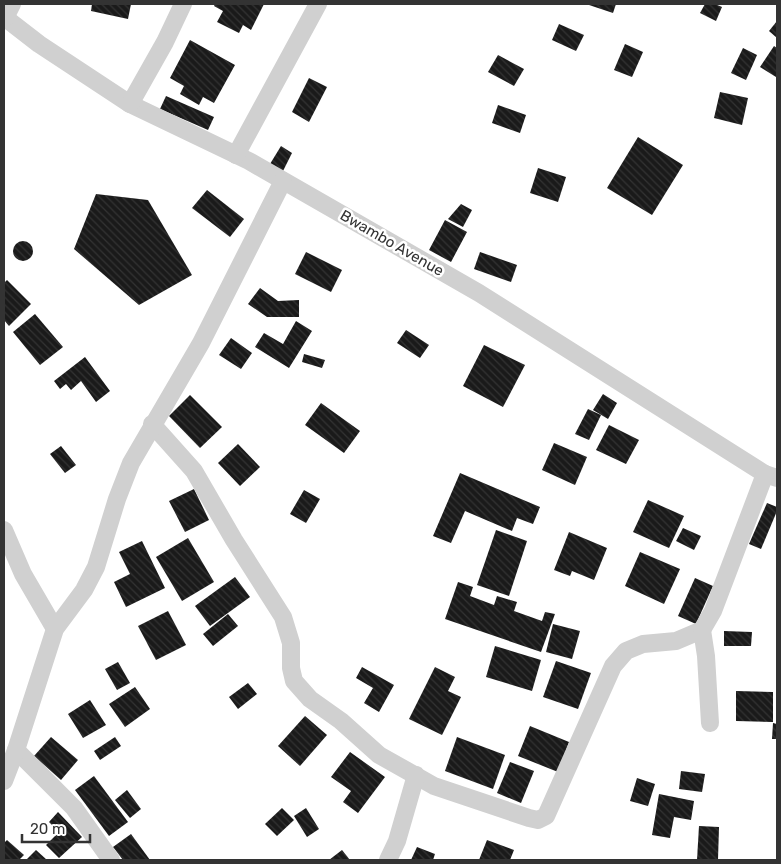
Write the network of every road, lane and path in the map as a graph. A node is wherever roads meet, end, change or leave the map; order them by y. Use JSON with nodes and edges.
{"nodes":[{"id":1,"x":183,"y":4,"type":"edge"},
{"id":2,"x":318,"y":4,"type":"edge"},
{"id":3,"x":7,"y":13,"type":"edge"},
{"id":4,"x":130,"y":104,"type":"junction"},
{"id":5,"x":236,"y":155,"type":"junction"},
{"id":6,"x":283,"y":181,"type":"junction"},
{"id":7,"x":152,"y":424,"type":"junction"},
{"id":8,"x":771,"y":476,"type":"edge"},
{"id":9,"x":4,"y":530,"type":"edge"},
{"id":10,"x":55,"y":629,"type":"junction"},
{"id":11,"x":702,"y":630,"type":"junction"},
{"id":12,"x":710,"y":723,"type":"dead end"},
{"id":13,"x":16,"y":750,"type":"junction"},
{"id":14,"x":416,"y":776,"type":"junction"},
{"id":15,"x":4,"y":781,"type":"edge"},
{"id":16,"x":112,"y":860,"type":"edge"},
{"id":17,"x":388,"y":860,"type":"edge"}],
"edges":[{"from":1,"to":4,"type":"street"},
{"from":2,"to":5,"type":"street"},
{"from":3,"to":4,"type":"street","name":"Bwambo Avenue"},
{"from":4,"to":5,"type":"street","name":"Bwambo Avenue"},
{"from":5,"to":6,"type":"street","name":"Bwambo Avenue"},
{"from":6,"to":7,"type":"street"},
{"from":6,"to":8,"type":"street","name":"Bwambo Avenue"},
{"from":7,"to":10,"type":"street"},
{"from":7,"to":14,"type":"street"},
{"from":8,"to":11,"type":"street"},
{"from":9,"to":10,"type":"street"},
{"from":10,"to":13,"type":"street"},
{"from":11,"to":12,"type":"street"},
{"from":11,"to":14,"type":"street"},
{"from":13,"to":15,"type":"street"},
{"from":13,"to":16,"type":"street"},
{"from":14,"to":17,"type":"street"}]}
